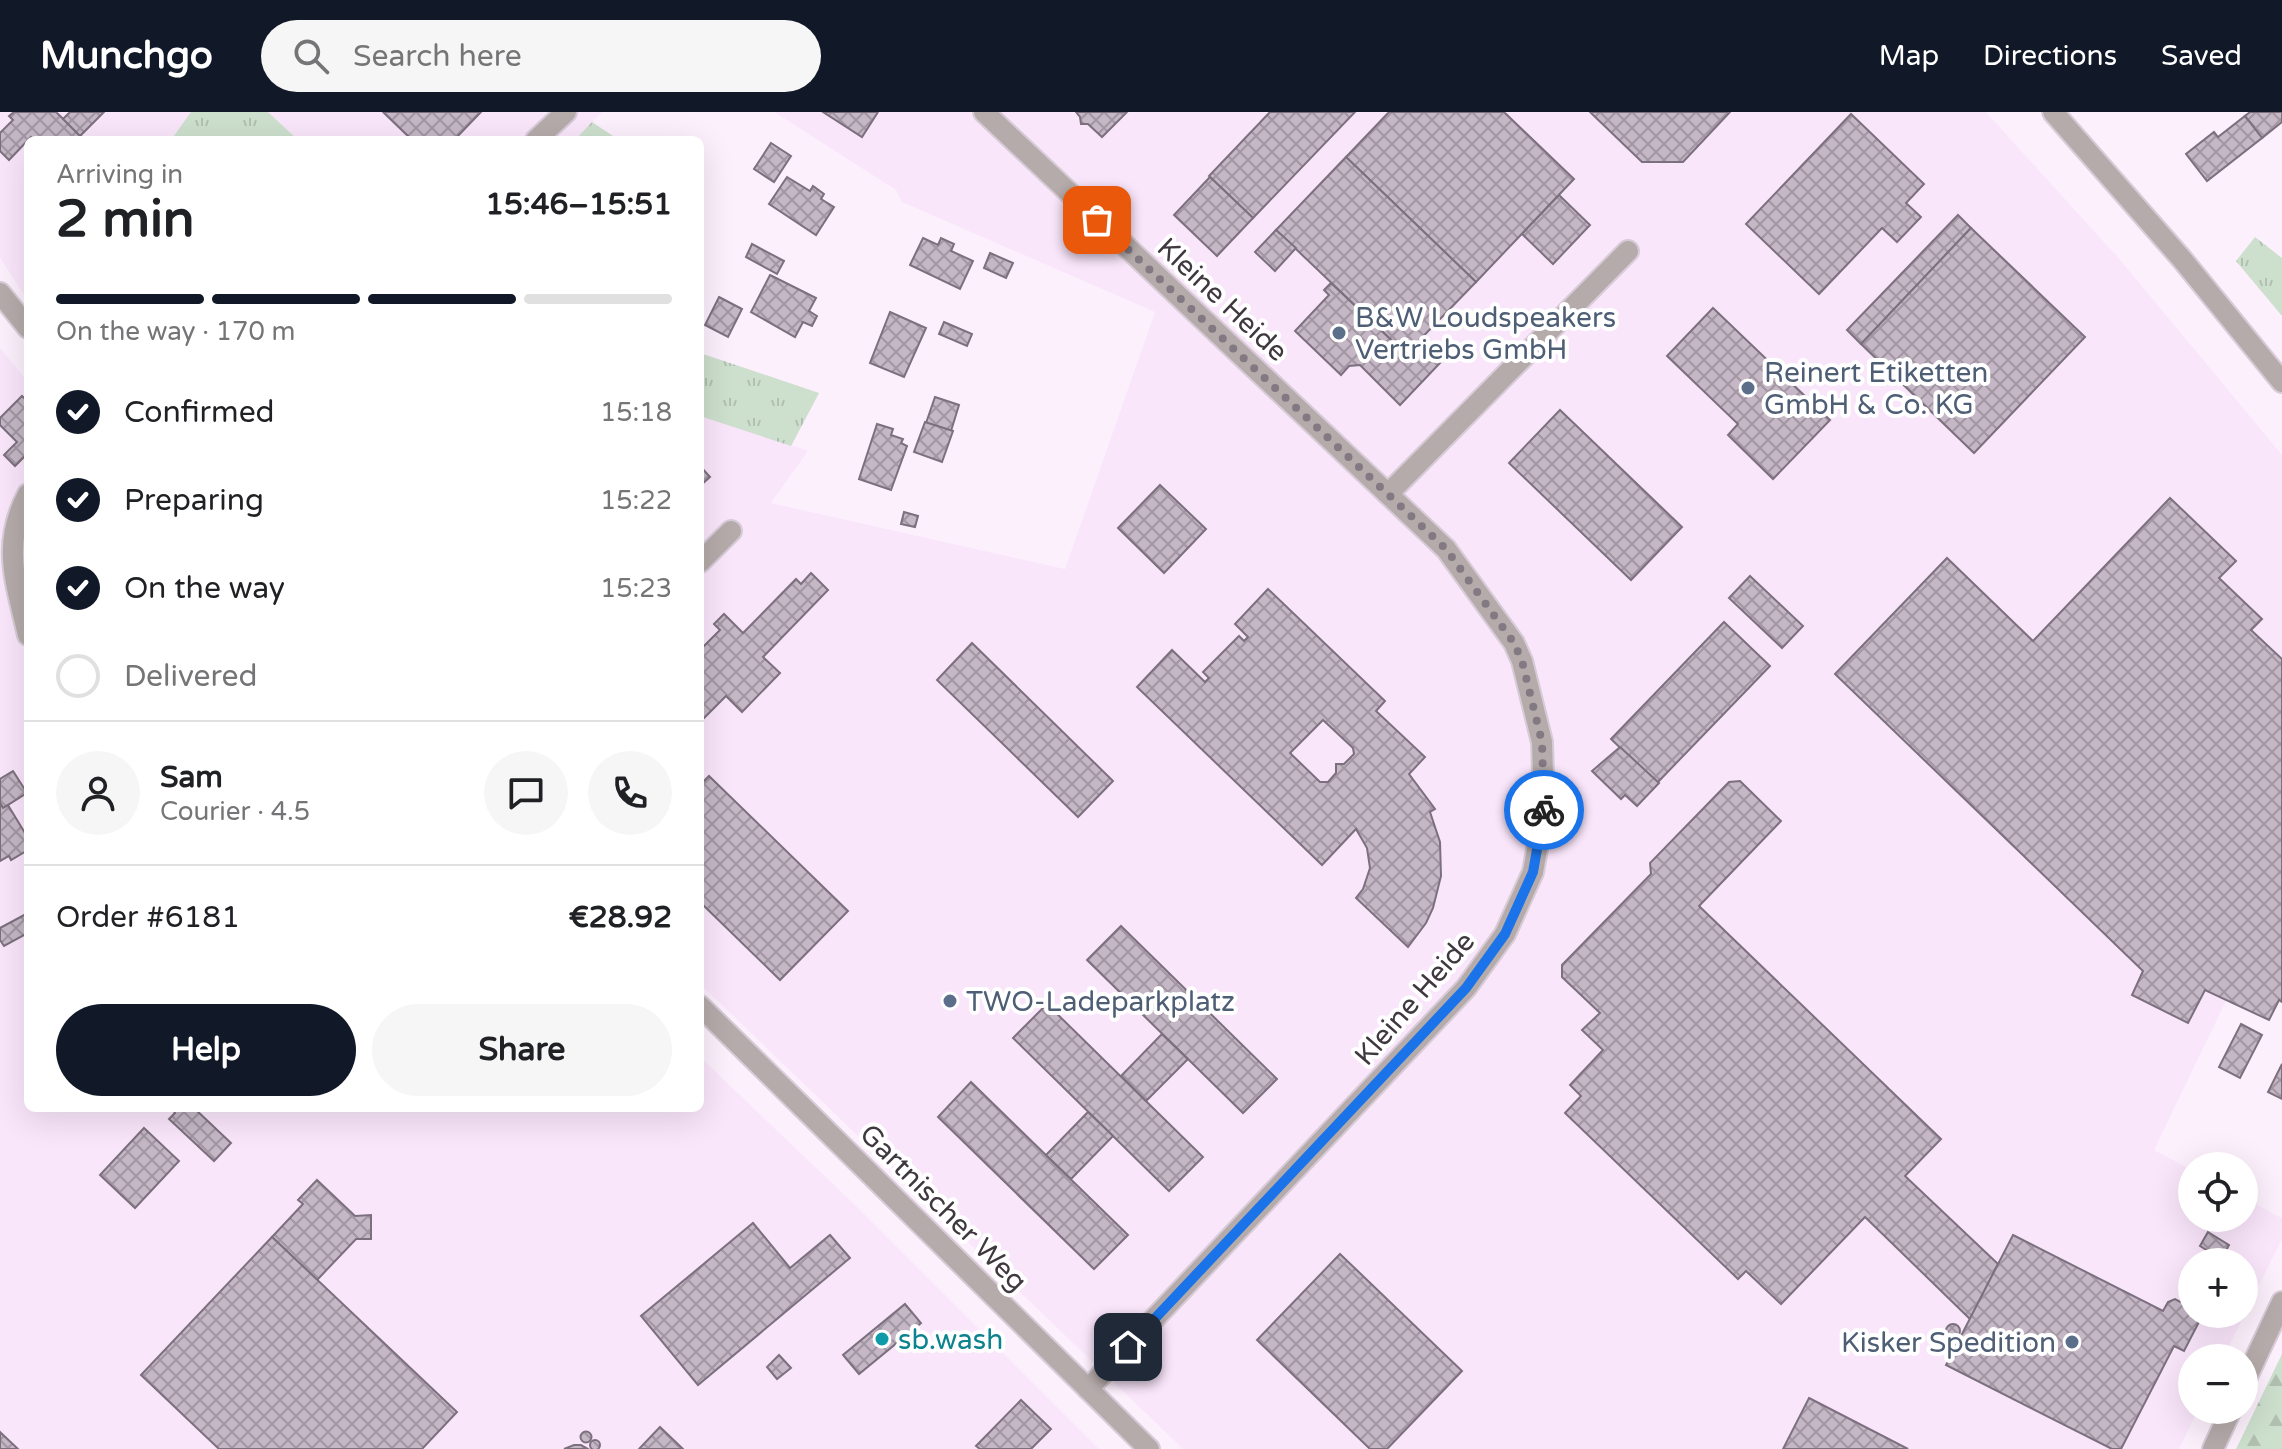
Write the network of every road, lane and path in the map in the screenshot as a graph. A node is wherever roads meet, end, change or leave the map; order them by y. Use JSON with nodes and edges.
{"nodes":[{"id":1,"x":566,"y":112,"type":"edge"},
{"id":2,"x":984,"y":112,"type":"edge"},
{"id":3,"x":2053,"y":112,"type":"edge"},
{"id":4,"x":540,"y":136,"type":"edge"},
{"id":5,"x":1628,"y":251,"type":"dead end"},
{"id":6,"x":1,"y":297,"type":"edge"},
{"id":7,"x":24,"y":323,"type":"edge"},
{"id":8,"x":2282,"y":382,"type":"edge"},
{"id":9,"x":1388,"y":494,"type":"junction"},
{"id":10,"x":24,"y":502,"type":"edge"},
{"id":11,"x":731,"y":531,"type":"dead end"},
{"id":12,"x":704,"y":558,"type":"edge"},
{"id":13,"x":24,"y":618,"type":"edge"},
{"id":14,"x":704,"y":1010,"type":"edge"},
{"id":15,"x":2282,"y":1302,"type":"edge"},
{"id":16,"x":2258,"y":1353,"type":"edge"},
{"id":17,"x":1088,"y":1389,"type":"junction"},
{"id":18,"x":2225,"y":1424,"type":"edge"},
{"id":19,"x":1149,"y":1449,"type":"edge"},
{"id":20,"x":2213,"y":1449,"type":"edge"}],
"edges":[{"from":1,"to":4,"type":"street"},
{"from":2,"to":9,"type":"street","name":"Kleine Heide"},
{"from":3,"to":8,"type":"street"},
{"from":5,"to":9,"type":"street"},
{"from":6,"to":7,"type":"street"},
{"from":9,"to":17,"type":"street","name":"Kleine Heide"},
{"from":10,"to":13,"type":"street"},
{"from":11,"to":12,"type":"street"},
{"from":14,"to":17,"type":"street","name":"Gartnischer Weg"},
{"from":15,"to":16,"type":"street"},
{"from":17,"to":19,"type":"street","name":"Gartnischer Weg"},
{"from":18,"to":20,"type":"street"}]}
